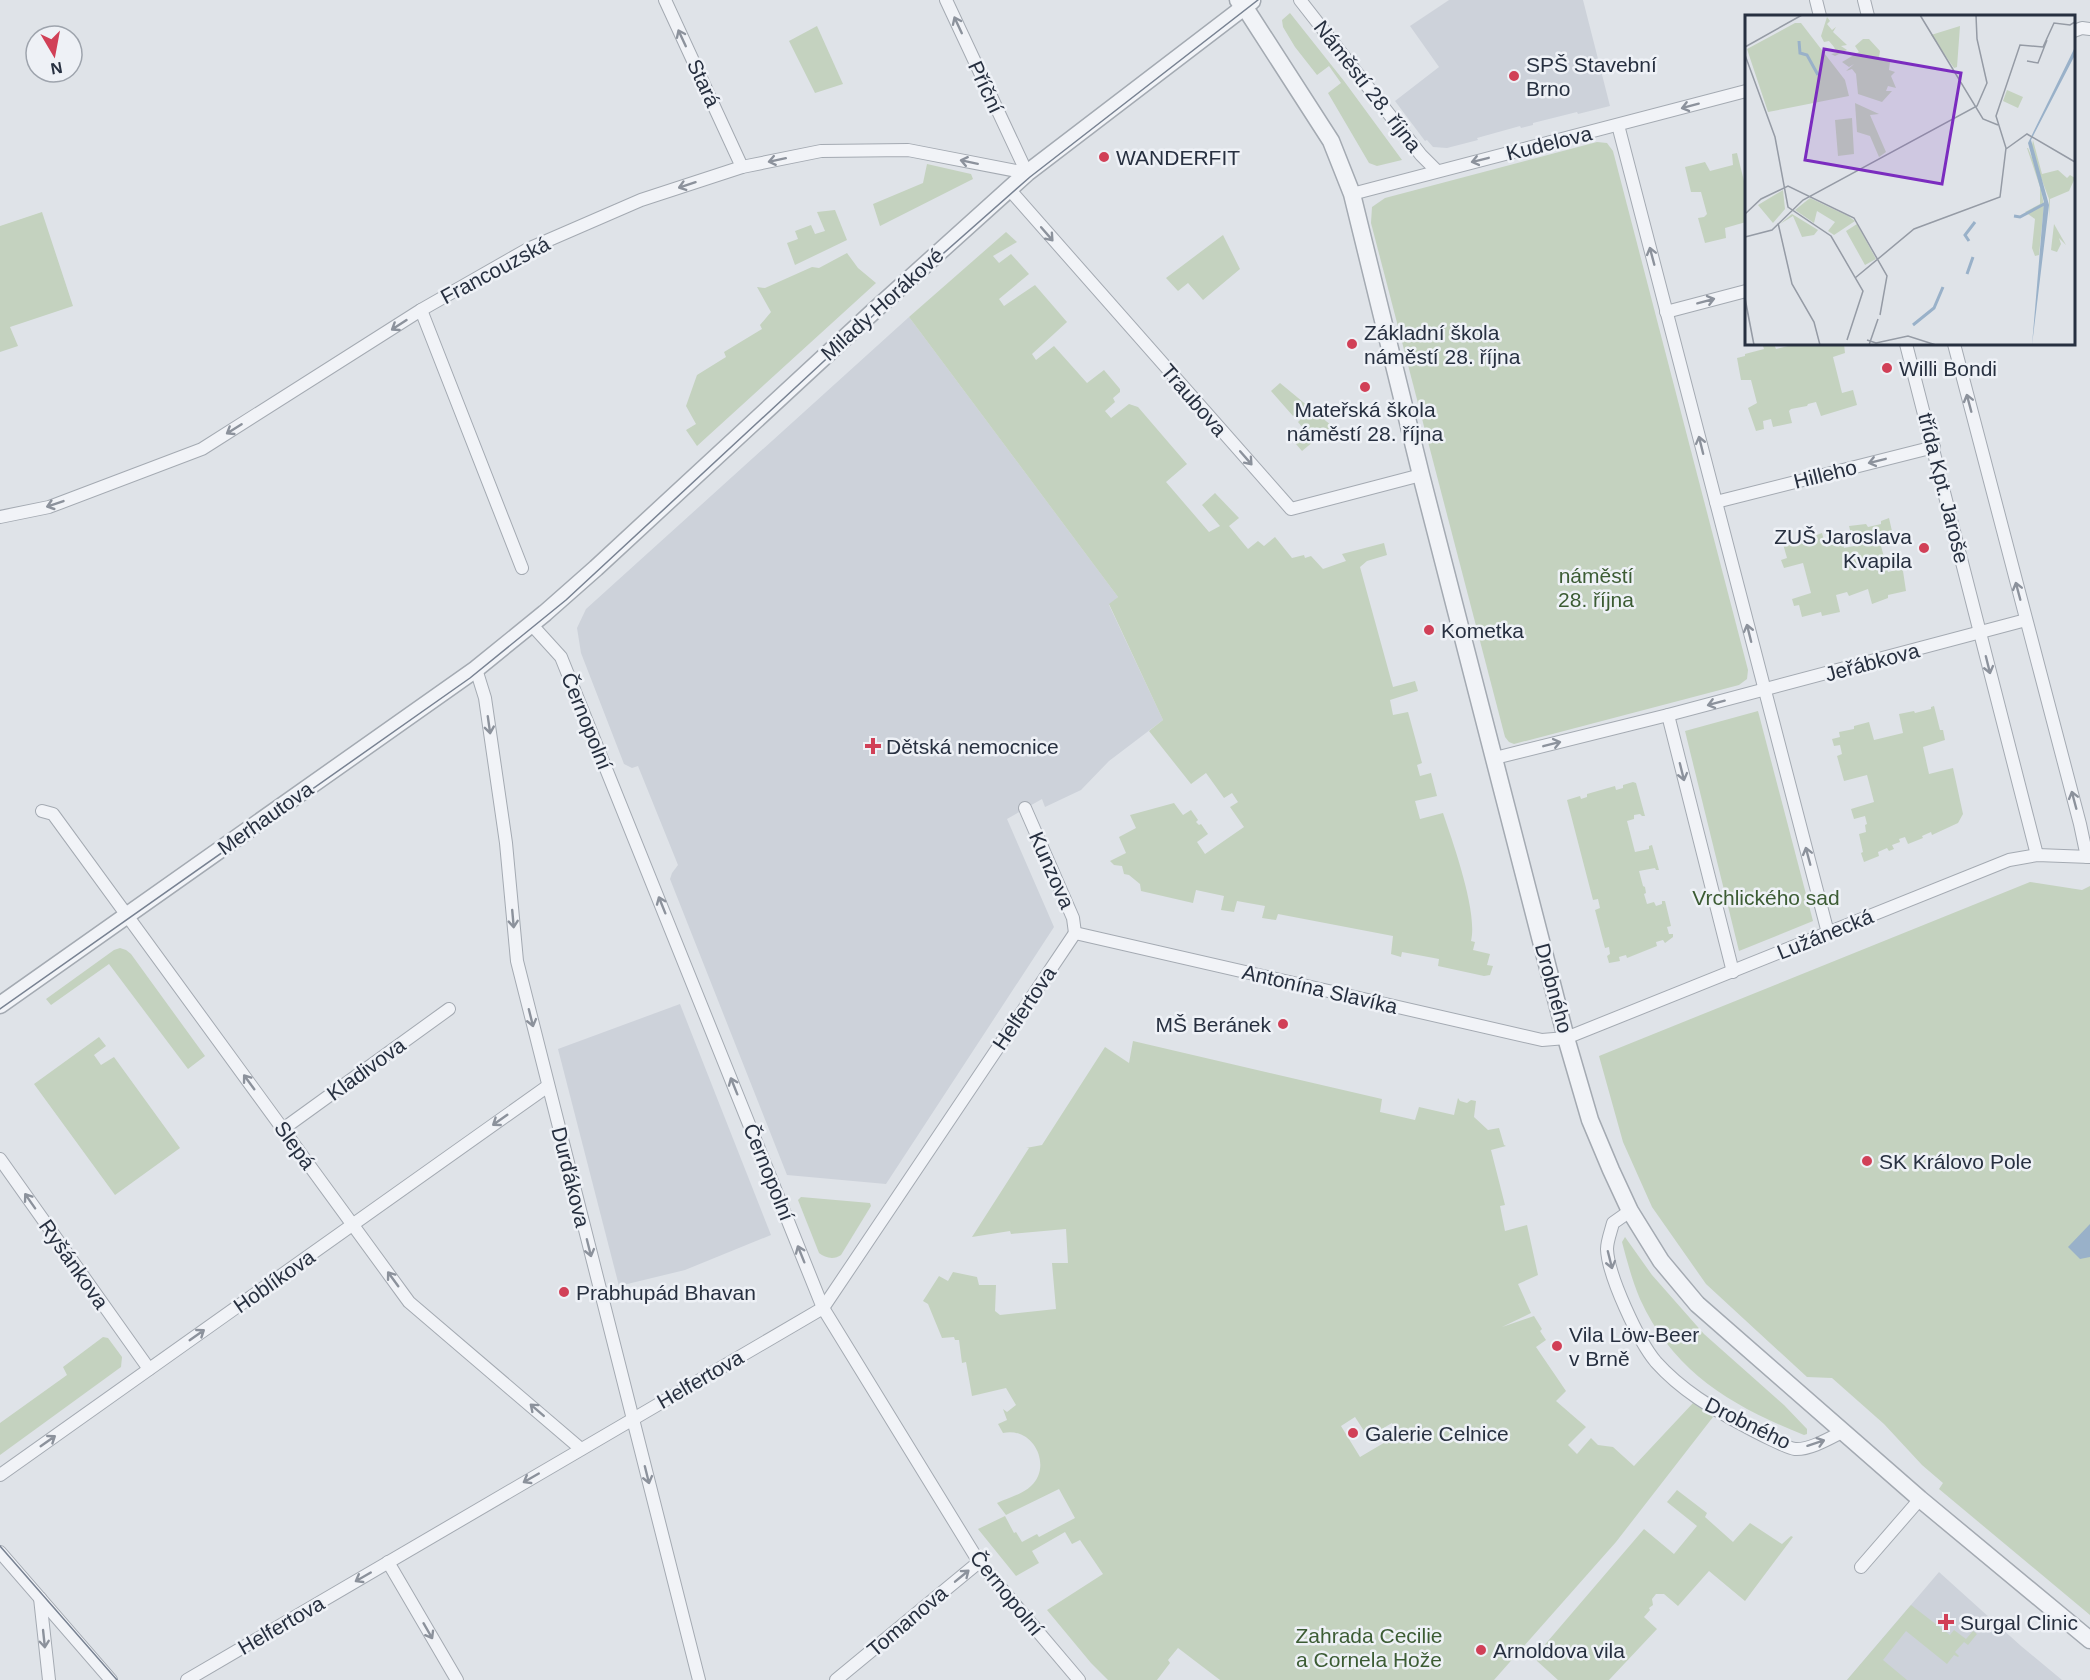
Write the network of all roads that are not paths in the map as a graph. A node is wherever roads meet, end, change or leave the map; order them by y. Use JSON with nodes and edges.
{"nodes":[{"id":1,"x":665,"y":0,"type":"edge"},
{"id":2,"x":946,"y":0,"type":"edge"},
{"id":3,"x":1300,"y":0,"type":"edge"},
{"id":4,"x":1816,"y":0,"type":"edge"},
{"id":5,"x":1864,"y":0,"type":"edge"},
{"id":6,"x":1244,"y":2,"type":"edge"},
{"id":7,"x":1820,"y":15,"type":"edge"},
{"id":8,"x":1868,"y":15,"type":"edge"},
{"id":9,"x":2090,"y":29,"type":"edge"},
{"id":10,"x":2075,"y":30,"type":"edge"},
{"id":11,"x":1745,"y":91,"type":"edge"},
{"id":12,"x":1618,"y":125,"type":"junction"},
{"id":13,"x":742,"y":167,"type":"junction"},
{"id":14,"x":1437,"y":171,"type":"junction"},
{"id":15,"x":1027,"y":173,"type":"junction"},
{"id":16,"x":1009,"y":189,"type":"junction"},
{"id":17,"x":1352,"y":194,"type":"junction"},
{"id":18,"x":1745,"y":291,"type":"edge"},
{"id":19,"x":421,"y":310,"type":"junction"},
{"id":20,"x":1666,"y":312,"type":"junction"},
{"id":21,"x":1906,"y":345,"type":"edge"},
{"id":22,"x":1954,"y":345,"type":"edge"},
{"id":23,"x":1934,"y":447,"type":"junction"},
{"id":24,"x":1421,"y":475,"type":"junction"},
{"id":25,"x":1716,"y":502,"type":"junction"},
{"id":26,"x":0,"y":517,"type":"edge"},
{"id":27,"x":522,"y":568,"type":"dead end"},
{"id":28,"x":2026,"y":620,"type":"junction"},
{"id":29,"x":529,"y":626,"type":"junction"},
{"id":30,"x":1980,"y":634,"type":"junction"},
{"id":31,"x":476,"y":669,"type":"junction"},
{"id":32,"x":1763,"y":690,"type":"junction"},
{"id":33,"x":1668,"y":715,"type":"junction"},
{"id":34,"x":1495,"y":758,"type":"junction"},
{"id":35,"x":1025,"y":808,"type":"dead end"},
{"id":36,"x":42,"y":811,"type":"dead end"},
{"id":37,"x":2037,"y":855,"type":"junction"},
{"id":38,"x":2089,"y":857,"type":"edge"},
{"id":39,"x":127,"y":915,"type":"junction"},
{"id":40,"x":1075,"y":933,"type":"junction"},
{"id":41,"x":1828,"y":933,"type":"junction"},
{"id":42,"x":1733,"y":972,"type":"junction"},
{"id":43,"x":0,"y":1005,"type":"edge"},
{"id":44,"x":449,"y":1009,"type":"dead end"},
{"id":45,"x":1566,"y":1038,"type":"junction"},
{"id":46,"x":548,"y":1086,"type":"junction"},
{"id":47,"x":284,"y":1129,"type":"junction"},
{"id":48,"x":0,"y":1159,"type":"edge"},
{"id":49,"x":1630,"y":1211,"type":"junction"},
{"id":50,"x":353,"y":1225,"type":"junction"},
{"id":51,"x":823,"y":1308,"type":"junction"},
{"id":52,"x":149,"y":1369,"type":"junction"},
{"id":53,"x":633,"y":1418,"type":"junction"},
{"id":54,"x":1842,"y":1432,"type":"junction"},
{"id":55,"x":581,"y":1449,"type":"junction"},
{"id":56,"x":0,"y":1475,"type":"edge"},
{"id":57,"x":1920,"y":1499,"type":"junction"},
{"id":58,"x":0,"y":1552,"type":"edge"},
{"id":59,"x":388,"y":1562,"type":"junction"},
{"id":60,"x":979,"y":1562,"type":"junction"},
{"id":61,"x":1861,"y":1567,"type":"dead end"},
{"id":62,"x":40,"y":1598,"type":"junction"},
{"id":63,"x":2090,"y":1640,"type":"edge"},
{"id":64,"x":49,"y":1680,"type":"edge"},
{"id":65,"x":111,"y":1680,"type":"edge"},
{"id":66,"x":187,"y":1680,"type":"edge"},
{"id":67,"x":457,"y":1680,"type":"edge"},
{"id":68,"x":699,"y":1680,"type":"edge"},
{"id":69,"x":836,"y":1680,"type":"edge"},
{"id":70,"x":1079,"y":1680,"type":"edge"}],
"edges":[{"from":13,"to":1,"type":"street","name":"Stará","one_way":true},
{"from":15,"to":2,"type":"street","name":"Příční","one_way":true},
{"from":3,"to":14,"type":"street","name":"Náměstí 28. října"},
{"from":4,"to":7,"type":"street"},
{"from":5,"to":8,"type":"street"},
{"from":6,"to":15,"type":"street","name":"Milady Horákové"},
{"from":6,"to":17,"type":"street"},
{"from":9,"to":10,"type":"street"},
{"from":11,"to":12,"type":"street","name":"Kudelova","one_way":true},
{"from":12,"to":14,"type":"street","name":"Kudelova","one_way":true},
{"from":20,"to":12,"type":"street","one_way":true},
{"from":15,"to":13,"type":"street","name":"Francouzská","one_way":true},
{"from":13,"to":19,"type":"street","name":"Francouzská","one_way":true},
{"from":14,"to":17,"type":"street","name":"Kudelova"},
{"from":15,"to":16,"type":"street","name":"Milady Horákové"},
{"from":16,"to":24,"type":"street","name":"Traubova","one_way":true},
{"from":16,"to":29,"type":"street","name":"Milady Horákové"},
{"from":17,"to":24,"type":"street"},
{"from":20,"to":18,"type":"street","one_way":true},
{"from":19,"to":26,"type":"street","name":"Francouzská","one_way":true},
{"from":19,"to":27,"type":"street"},
{"from":25,"to":20,"type":"street","one_way":true},
{"from":21,"to":23,"type":"street","name":"třída Kpt. Jaroše"},
{"from":28,"to":22,"type":"street","one_way":true},
{"from":23,"to":25,"type":"street","name":"Hilleho","one_way":true},
{"from":23,"to":30,"type":"street","name":"třída Kpt. Jaroše"},
{"from":24,"to":34,"type":"street"},
{"from":32,"to":25,"type":"street","one_way":true},
{"from":28,"to":30,"type":"street"},
{"from":38,"to":28,"type":"street","one_way":true},
{"from":29,"to":31,"type":"street","name":"Merhautova"},
{"from":51,"to":29,"type":"street","name":"Černopolní","one_way":true},
{"from":30,"to":32,"type":"street","name":"Jeřábkova"},
{"from":30,"to":37,"type":"street","name":"třída Kpt. Jaroše","one_way":true},
{"from":31,"to":39,"type":"street","name":"Merhautova"},
{"from":31,"to":46,"type":"street","name":"Durďákova","one_way":true},
{"from":32,"to":33,"type":"street","one_way":true},
{"from":41,"to":32,"type":"street","one_way":true},
{"from":34,"to":33,"type":"street","one_way":true},
{"from":33,"to":42,"type":"street","one_way":true},
{"from":34,"to":45,"type":"street","name":"Drobného"},
{"from":35,"to":40,"type":"street","name":"Kunzova"},
{"from":36,"to":39,"type":"street","name":"Slepá"},
{"from":37,"to":38,"type":"street","name":"Lužánecká"},
{"from":37,"to":41,"type":"street","name":"Lužánecká"},
{"from":39,"to":43,"type":"street","name":"Merhautova"},
{"from":47,"to":39,"type":"street","name":"Slepá","one_way":true},
{"from":40,"to":45,"type":"street","name":"Antonína Slavíka"},
{"from":40,"to":51,"type":"street","name":"Helfertova"},
{"from":41,"to":42,"type":"street","name":"Lužánecká"},
{"from":42,"to":45,"type":"street","name":"Lužánecká"},
{"from":44,"to":47,"type":"street","name":"Kladivova"},
{"from":45,"to":49,"type":"street","name":"Drobného"},
{"from":46,"to":50,"type":"street","name":"Hoblíkova","one_way":true},
{"from":46,"to":53,"type":"street","name":"Durďákova","one_way":true},
{"from":47,"to":50,"type":"street","name":"Slepá"},
{"from":52,"to":48,"type":"street","name":"Ryšánkova","one_way":true},
{"from":49,"to":54,"type":"street","name":"Drobného"},
{"from":49,"to":54,"type":"street","name":"Drobného","one_way":true},
{"from":52,"to":50,"type":"street","name":"Hoblíkova","one_way":true},
{"from":55,"to":50,"type":"street","name":"Slepá","one_way":true},
{"from":51,"to":53,"type":"street","name":"Helfertova"},
{"from":51,"to":60,"type":"street","name":"Černopolní"},
{"from":56,"to":52,"type":"street","name":"Hoblíkova","one_way":true},
{"from":53,"to":55,"type":"street","name":"Helfertova"},
{"from":53,"to":68,"type":"street","name":"Durďákova","one_way":true},
{"from":54,"to":57,"type":"street","name":"Drobného"},
{"from":55,"to":59,"type":"street","name":"Helfertova","one_way":true},
{"from":57,"to":61,"type":"street"},
{"from":57,"to":63,"type":"street","name":"Drobného"},
{"from":58,"to":62,"type":"street"},
{"from":59,"to":66,"type":"street","name":"Helfertova","one_way":true},
{"from":59,"to":67,"type":"street","one_way":true},
{"from":69,"to":60,"type":"street","name":"Tomanova","one_way":true},
{"from":60,"to":70,"type":"street","name":"Černopolní"},
{"from":62,"to":64,"type":"street","one_way":true},
{"from":62,"to":65,"type":"street"}]}
